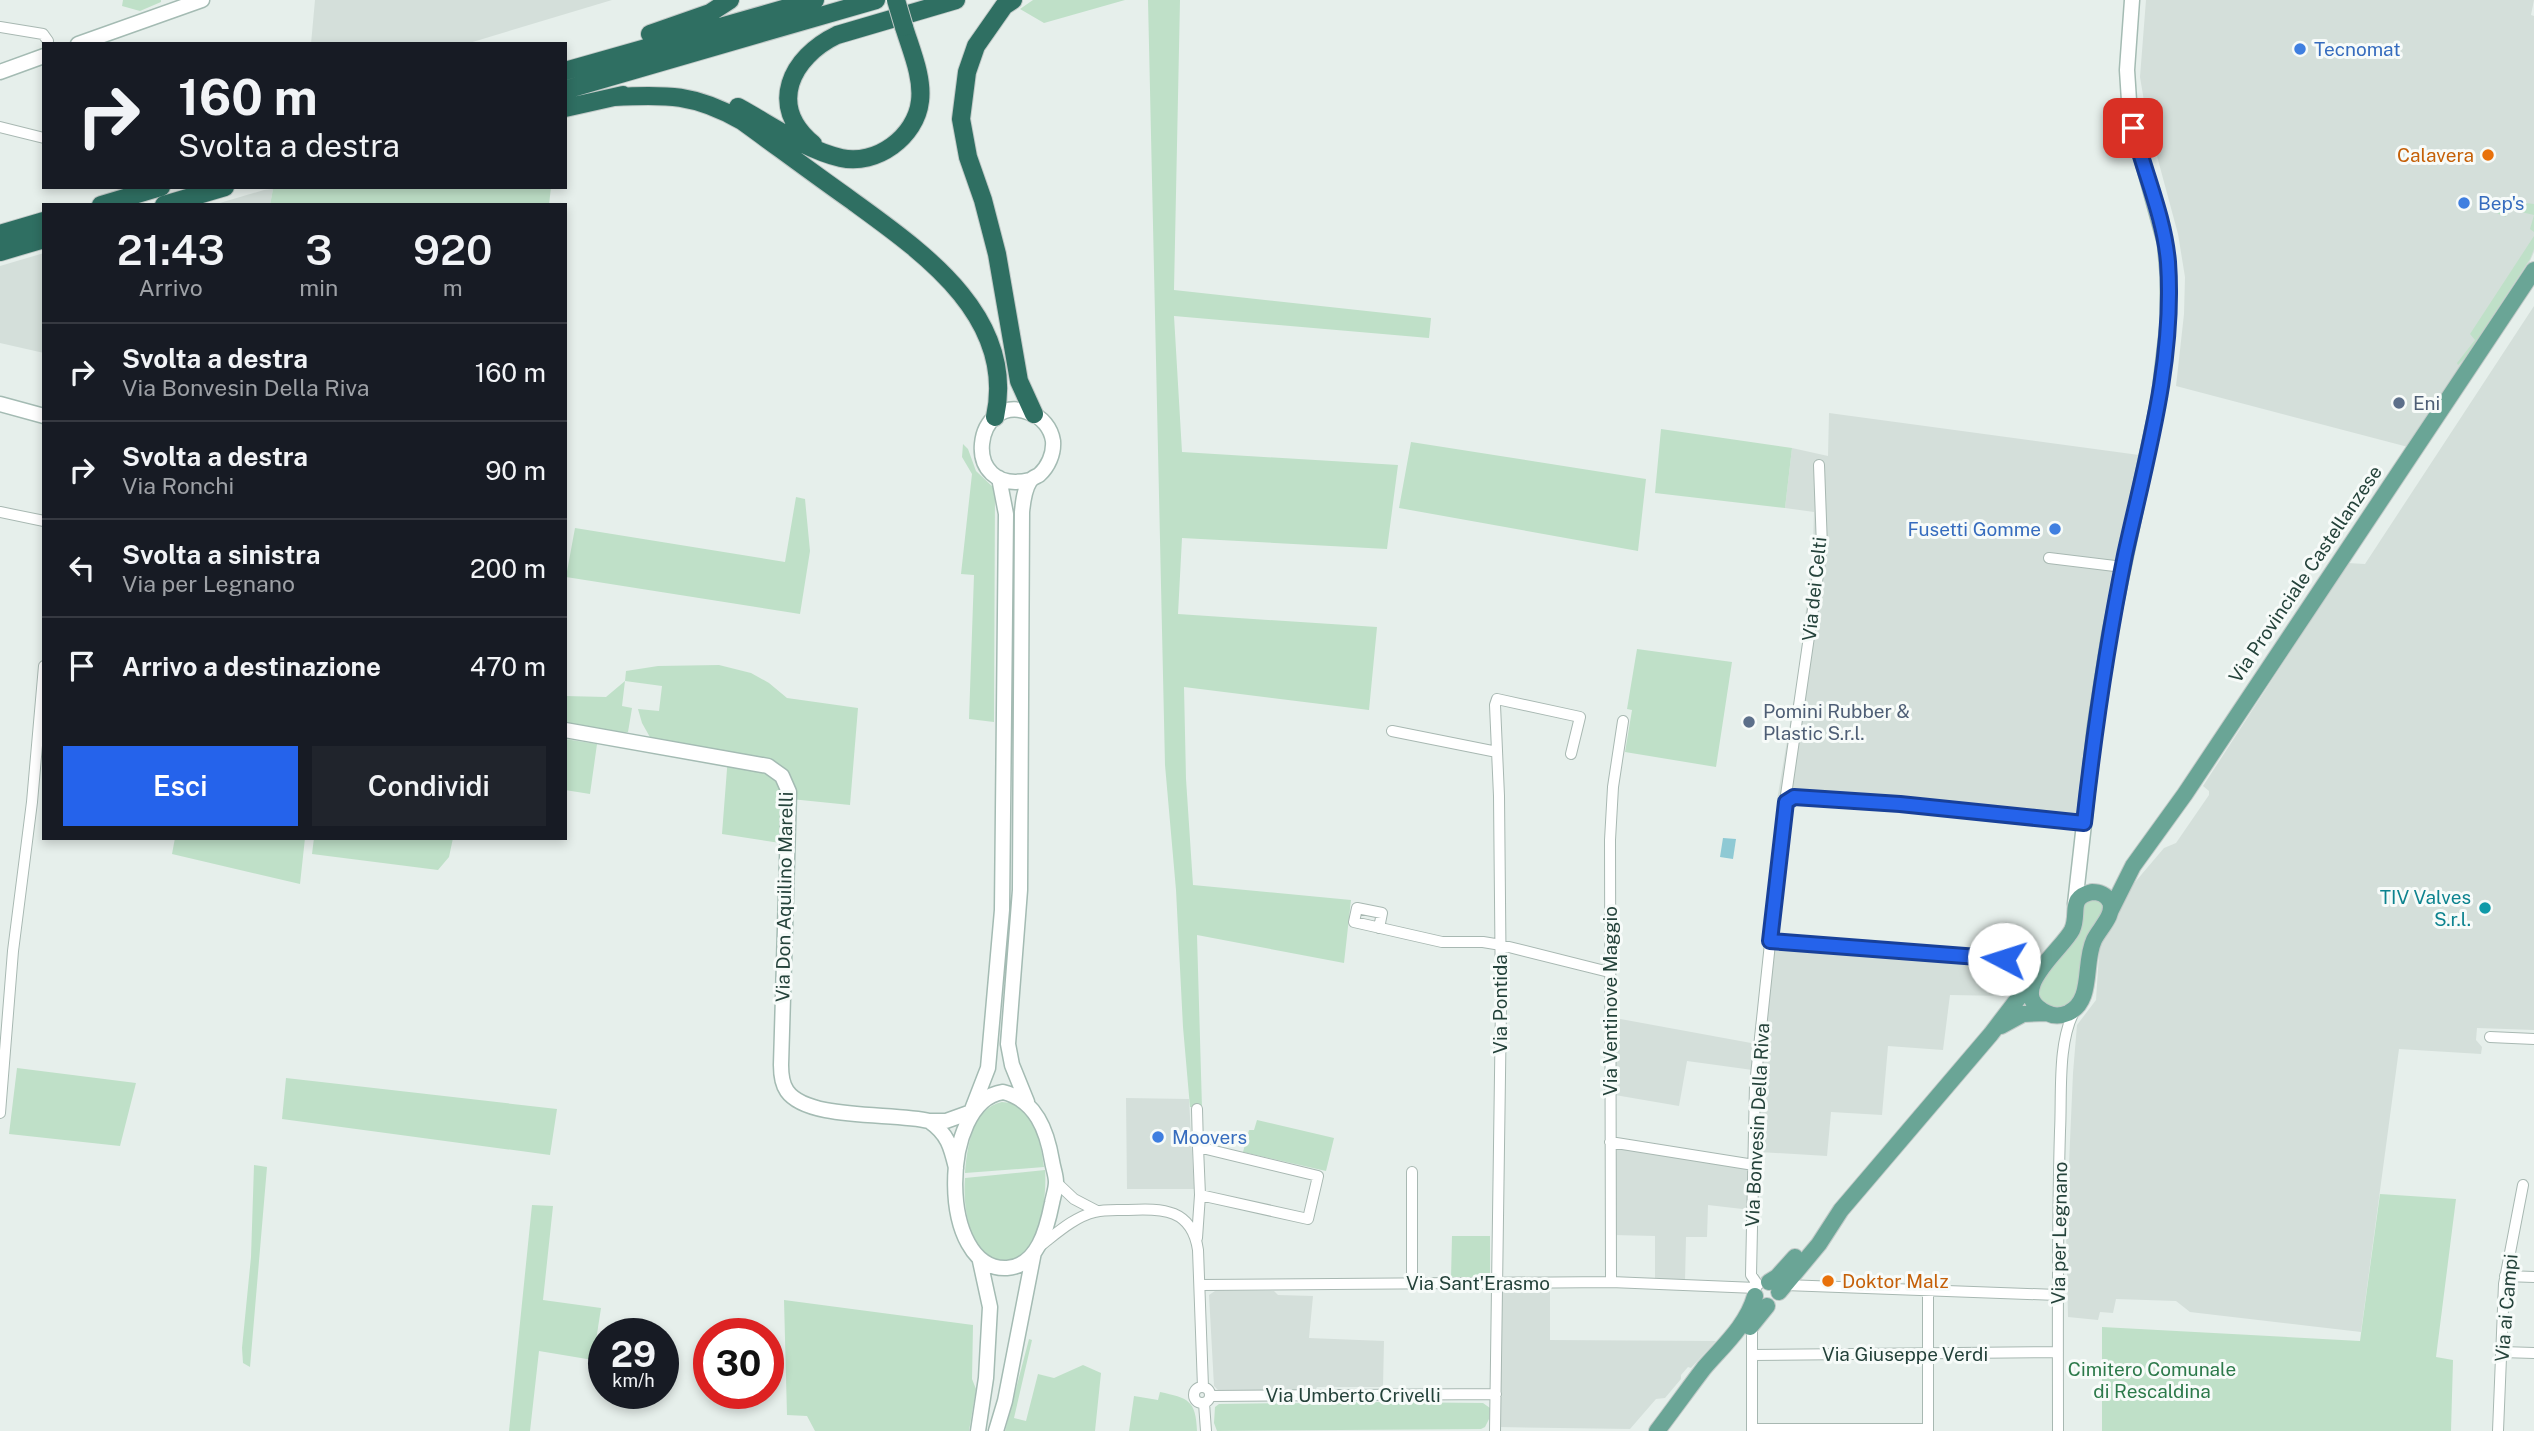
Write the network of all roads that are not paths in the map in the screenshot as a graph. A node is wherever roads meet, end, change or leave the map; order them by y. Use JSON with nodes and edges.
{"nodes":[{"id":1,"x":202,"y":0,"type":"edge"},
{"id":2,"x":730,"y":0,"type":"edge"},
{"id":3,"x":815,"y":0,"type":"edge"},
{"id":4,"x":876,"y":0,"type":"edge"},
{"id":5,"x":897,"y":0,"type":"edge"},
{"id":6,"x":956,"y":0,"type":"edge"},
{"id":7,"x":1013,"y":0,"type":"edge"},
{"id":8,"x":2132,"y":0,"type":"edge"},
{"id":9,"x":167,"y":6,"type":"edge"},
{"id":10,"x":0,"y":27,"type":"edge"},
{"id":11,"x":45,"y":42,"type":"edge"},
{"id":12,"x":83,"y":42,"type":"edge"},
{"id":13,"x":42,"y":51,"type":"edge"},
{"id":14,"x":567,"y":58,"type":"edge"},
{"id":15,"x":567,"y":70,"type":"edge"},
{"id":16,"x":0,"y":72,"type":"edge"},
{"id":17,"x":567,"y":88,"type":"edge"},
{"id":18,"x":614,"y":97,"type":"junction"},
{"id":19,"x":567,"y":108,"type":"edge"},
{"id":20,"x":0,"y":127,"type":"edge"},
{"id":21,"x":42,"y":138,"type":"edge"},
{"id":22,"x":828,"y":153,"type":"junction"},
{"id":23,"x":154,"y":189,"type":"edge"},
{"id":24,"x":218,"y":189,"type":"edge"},
{"id":25,"x":108,"y":203,"type":"edge"},
{"id":26,"x":171,"y":203,"type":"edge"},
{"id":27,"x":42,"y":222,"type":"edge"},
{"id":28,"x":0,"y":234,"type":"edge"},
{"id":29,"x":42,"y":240,"type":"edge"},
{"id":30,"x":0,"y":251,"type":"edge"},
{"id":31,"x":2534,"y":270,"type":"edge"},
{"id":32,"x":0,"y":404,"type":"edge"},
{"id":33,"x":1034,"y":414,"type":"junction"},
{"id":34,"x":42,"y":415,"type":"edge"},
{"id":35,"x":995,"y":417,"type":"junction"},
{"id":36,"x":1819,"y":465,"type":"dead end"},
{"id":37,"x":999,"y":478,"type":"junction"},
{"id":38,"x":1030,"y":480,"type":"junction"},
{"id":39,"x":0,"y":512,"type":"edge"},
{"id":40,"x":42,"y":521,"type":"edge"},
{"id":41,"x":2049,"y":558,"type":"dead end"},
{"id":42,"x":2123,"y":567,"type":"junction"},
{"id":43,"x":1804,"y":671,"type":"joint"},
{"id":44,"x":42,"y":689,"type":"edge"},
{"id":45,"x":1623,"y":721,"type":"dead end"},
{"id":46,"x":567,"y":730,"type":"edge"},
{"id":47,"x":1392,"y":731,"type":"dead end"},
{"id":48,"x":1497,"y":752,"type":"junction"},
{"id":49,"x":1571,"y":754,"type":"dead end"},
{"id":50,"x":1786,"y":802,"type":"junction"},
{"id":51,"x":2084,"y":823,"type":"junction"},
{"id":52,"x":2133,"y":866,"type":"junction"},
{"id":53,"x":2081,"y":868,"type":"junction"},
{"id":54,"x":2096,"y":892,"type":"junction"},
{"id":55,"x":2075,"y":904,"type":"junction"},
{"id":56,"x":2111,"y":910,"type":"junction"},
{"id":57,"x":1379,"y":928,"type":"dead end"},
{"id":58,"x":1770,"y":941,"type":"junction"},
{"id":59,"x":1501,"y":945,"type":"junction"},
{"id":60,"x":1609,"y":972,"type":"junction"},
{"id":61,"x":2032,"y":974,"type":"junction"},
{"id":62,"x":2078,"y":1006,"type":"junction"},
{"id":63,"x":2050,"y":1014,"type":"junction"},
{"id":64,"x":1991,"y":1034,"type":"junction"},
{"id":65,"x":2065,"y":1035,"type":"junction"},
{"id":66,"x":2490,"y":1037,"type":"dead end"},
{"id":67,"x":2534,"y":1039,"type":"edge"},
{"id":68,"x":1027,"y":1102,"type":"junction"},
{"id":69,"x":1197,"y":1109,"type":"dead end"},
{"id":70,"x":971,"y":1112,"type":"junction"},
{"id":71,"x":0,"y":1113,"type":"edge"},
{"id":72,"x":929,"y":1121,"type":"junction"},
{"id":73,"x":1610,"y":1142,"type":"junction"},
{"id":74,"x":1198,"y":1147,"type":"junction"},
{"id":75,"x":1754,"y":1165,"type":"junction"},
{"id":76,"x":1412,"y":1172,"type":"dead end"},
{"id":77,"x":955,"y":1175,"type":"junction"},
{"id":78,"x":1056,"y":1180,"type":"junction"},
{"id":79,"x":2523,"y":1185,"type":"dead end"},
{"id":80,"x":1200,"y":1195,"type":"junction"},
{"id":81,"x":1097,"y":1211,"type":"junction"},
{"id":82,"x":1197,"y":1238,"type":"junction"},
{"id":83,"x":1037,"y":1249,"type":"junction"},
{"id":84,"x":980,"y":1261,"type":"junction"},
{"id":85,"x":2505,"y":1276,"type":"junction"},
{"id":86,"x":2534,"y":1277,"type":"edge"},
{"id":87,"x":1611,"y":1282,"type":"junction"},
{"id":88,"x":1412,"y":1283,"type":"junction"},
{"id":89,"x":1496,"y":1284,"type":"junction"},
{"id":90,"x":1200,"y":1286,"type":"junction"},
{"id":91,"x":1928,"y":1290,"type":"junction"},
{"id":92,"x":1767,"y":1291,"type":"junction"},
{"id":93,"x":2057,"y":1295,"type":"junction"},
{"id":94,"x":1752,"y":1324,"type":"junction"},
{"id":95,"x":2058,"y":1352,"type":"junction"},
{"id":96,"x":2502,"y":1352,"type":"junction"},
{"id":97,"x":1928,"y":1353,"type":"junction"},
{"id":98,"x":2534,"y":1353,"type":"edge"},
{"id":99,"x":1752,"y":1355,"type":"junction"},
{"id":100,"x":1496,"y":1394,"type":"junction"},
{"id":101,"x":1207,"y":1399,"type":"junction"},
{"id":102,"x":1752,"y":1430,"type":"edge"},
{"id":103,"x":1928,"y":1430,"type":"edge"},
{"id":104,"x":978,"y":1431,"type":"edge"},
{"id":105,"x":996,"y":1431,"type":"edge"},
{"id":106,"x":1206,"y":1431,"type":"edge"},
{"id":107,"x":1495,"y":1431,"type":"edge"},
{"id":108,"x":1658,"y":1431,"type":"edge"},
{"id":109,"x":2057,"y":1431,"type":"edge"},
{"id":110,"x":2498,"y":1431,"type":"edge"}],
"edges":[{"from":1,"to":9,"type":"street"},
{"from":2,"to":14,"type":"highway"},
{"from":3,"to":15,"type":"highway"},
{"from":4,"to":17,"type":"highway"},
{"from":5,"to":22,"type":"highway","bridge":true},
{"from":6,"to":22,"type":"highway"},
{"from":7,"to":33,"type":"highway"},
{"from":8,"to":42,"type":"street"},
{"from":9,"to":12,"type":"street"},
{"from":10,"to":11,"type":"street"},
{"from":13,"to":16,"type":"street"},
{"from":18,"to":19,"type":"highway"},
{"from":18,"to":22,"type":"highway"},
{"from":18,"to":35,"type":"highway"},
{"from":20,"to":21,"type":"street"},
{"from":23,"to":25,"type":"highway"},
{"from":24,"to":26,"type":"highway"},
{"from":27,"to":28,"type":"highway"},
{"from":29,"to":30,"type":"highway"},
{"from":31,"to":52,"type":"main road","name":"Via Provinciale Castellanzese"},
{"from":32,"to":34,"type":"street"},
{"from":33,"to":35,"type":"street"},
{"from":33,"to":38,"type":"street"},
{"from":35,"to":37,"type":"street"},
{"from":36,"to":43,"type":"street","name":"Via dei Celti"},
{"from":37,"to":38,"type":"street"},
{"from":37,"to":70,"type":"street"},
{"from":38,"to":68,"type":"street"},
{"from":39,"to":40,"type":"street"},
{"from":41,"to":42,"type":"street"},
{"from":42,"to":51,"type":"street"},
{"from":43,"to":50,"type":"street","name":"Via Bonvesin Della Riva"},
{"from":44,"to":71,"type":"street"},
{"from":45,"to":60,"type":"street","name":"Via Ventinove Maggio"},
{"from":46,"to":72,"type":"street","name":"Via Don Aquilino Marelli"},
{"from":47,"to":48,"type":"street"},
{"from":48,"to":49,"type":"street","name":"Via Pontida"},
{"from":48,"to":59,"type":"street","name":"Via Pontida"},
{"from":50,"to":51,"type":"street"},
{"from":50,"to":58,"type":"street","name":"Via Bonvesin Della Riva"},
{"from":51,"to":53,"type":"street"},
{"from":52,"to":54,"type":"main road","name":"Via Provinciale Castellanzese"},
{"from":52,"to":56,"type":"main road","name":"Via Provinciale Castellanzese"},
{"from":53,"to":54,"type":"street"},
{"from":53,"to":55,"type":"street"},
{"from":54,"to":55,"type":"main road","name":"Via Provinciale Castellanzese"},
{"from":54,"to":56,"type":"main road"},
{"from":55,"to":61,"type":"main road"},
{"from":56,"to":62,"type":"main road","name":"Via Provinciale Castellanzese"},
{"from":57,"to":59,"type":"street"},
{"from":58,"to":61,"type":"street"},
{"from":58,"to":75,"type":"street","name":"Via Bonvesin Della Riva"},
{"from":59,"to":60,"type":"street"},
{"from":59,"to":89,"type":"street","name":"Via Pontida"},
{"from":60,"to":73,"type":"street","name":"Via Ventinove Maggio"},
{"from":61,"to":63,"type":"main road"},
{"from":61,"to":64,"type":"main road"},
{"from":62,"to":63,"type":"main road"},
{"from":62,"to":65,"type":"street","name":"Via per Legnano"},
{"from":63,"to":64,"type":"main road"},
{"from":63,"to":65,"type":"street"},
{"from":64,"to":92,"type":"main road"},
{"from":65,"to":93,"type":"street","name":"Via per Legnano"},
{"from":66,"to":67,"type":"street"},
{"from":68,"to":70,"type":"street"},
{"from":68,"to":78,"type":"street"},
{"from":69,"to":74,"type":"street"},
{"from":70,"to":72,"type":"street","name":"Via Don Aquilino Marelli"},
{"from":70,"to":77,"type":"street"},
{"from":72,"to":77,"type":"street"},
{"from":73,"to":75,"type":"street"},
{"from":73,"to":87,"type":"street","name":"Via Ventinove Maggio"},
{"from":74,"to":80,"type":"street"},
{"from":74,"to":80,"type":"street"},
{"from":75,"to":92,"type":"street","name":"Via Bonvesin Della Riva"},
{"from":76,"to":88,"type":"street"},
{"from":77,"to":84,"type":"street"},
{"from":78,"to":81,"type":"street"},
{"from":78,"to":83,"type":"street"},
{"from":79,"to":85,"type":"street","name":"Via ai Campi"},
{"from":80,"to":82,"type":"street"},
{"from":81,"to":82,"type":"street"},
{"from":81,"to":83,"type":"street"},
{"from":82,"to":90,"type":"street"},
{"from":83,"to":84,"type":"street"},
{"from":83,"to":105,"type":"street"},
{"from":84,"to":104,"type":"street"},
{"from":85,"to":86,"type":"street"},
{"from":85,"to":96,"type":"street","name":"Via ai Campi"},
{"from":87,"to":89,"type":"street","name":"Via Sant'Erasmo"},
{"from":87,"to":92,"type":"street","name":"Via Sant'Erasmo"},
{"from":88,"to":89,"type":"street","name":"Via Sant'Erasmo"},
{"from":88,"to":90,"type":"street","name":"Via Sant'Erasmo"},
{"from":89,"to":100,"type":"street","name":"Via Pontida"},
{"from":90,"to":101,"type":"street"},
{"from":91,"to":92,"type":"street","name":"Via Sant'Erasmo"},
{"from":91,"to":93,"type":"street","name":"Via Sant'Erasmo"},
{"from":91,"to":97,"type":"street"},
{"from":92,"to":94,"type":"main road"},
{"from":92,"to":108,"type":"main road"},
{"from":93,"to":95,"type":"street","name":"Via per Legnano"},
{"from":94,"to":99,"type":"street"},
{"from":94,"to":108,"type":"main road"},
{"from":95,"to":97,"type":"street","name":"Via Giuseppe Verdi"},
{"from":95,"to":109,"type":"street","name":"Via per Legnano"},
{"from":96,"to":98,"type":"street"},
{"from":96,"to":110,"type":"street","name":"Via ai Campi"},
{"from":97,"to":99,"type":"street","name":"Via Giuseppe Verdi"},
{"from":97,"to":103,"type":"street"},
{"from":99,"to":102,"type":"street"},
{"from":100,"to":101,"type":"street","name":"Via Umberto Crivelli"},
{"from":100,"to":107,"type":"street","name":"Via Pontida"},
{"from":101,"to":106,"type":"street"},
{"from":102,"to":103,"type":"street"}]}
